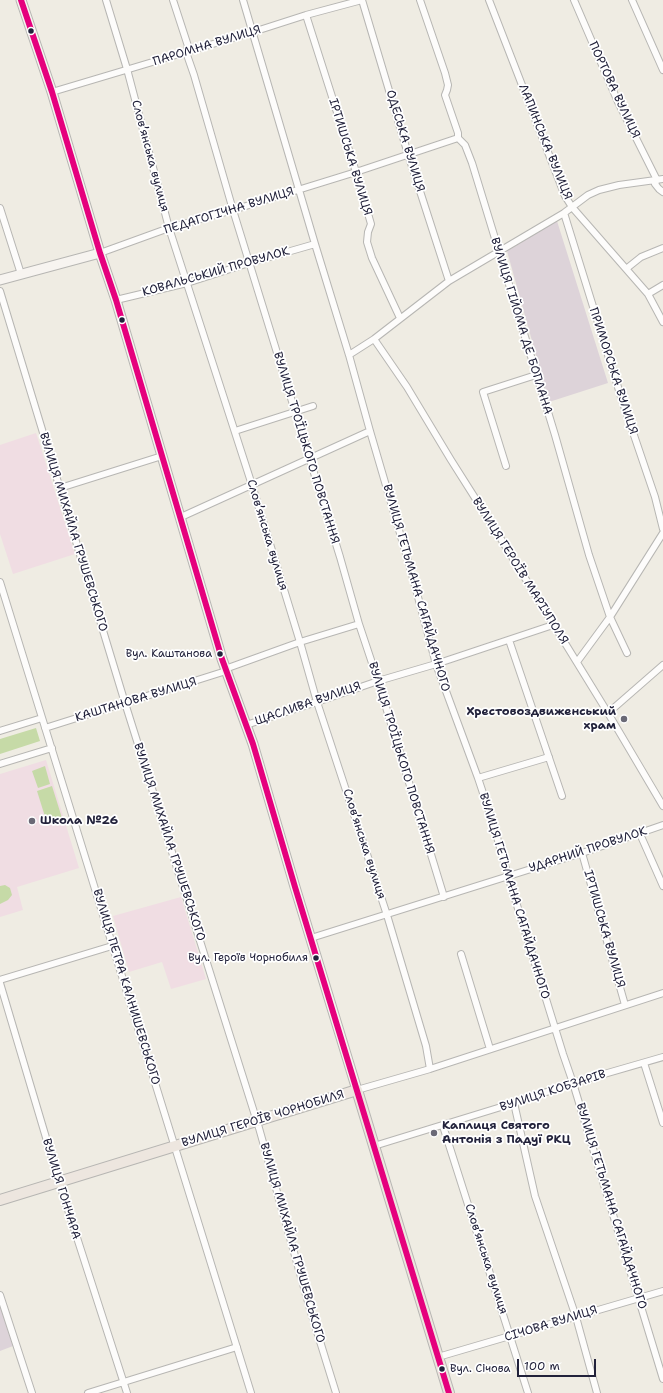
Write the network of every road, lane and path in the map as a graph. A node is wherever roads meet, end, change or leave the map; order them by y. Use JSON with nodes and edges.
{"nodes":[{"id":1,"x":21,"y":0,"type":"edge"},
{"id":2,"x":106,"y":0,"type":"edge"},
{"id":3,"x":173,"y":0,"type":"edge"},
{"id":4,"x":362,"y":0,"type":"edge"},
{"id":5,"x":420,"y":0,"type":"edge"},
{"id":6,"x":489,"y":0,"type":"edge"},
{"id":7,"x":574,"y":0,"type":"edge"},
{"id":8,"x":632,"y":0,"type":"edge"},
{"id":9,"x":246,"y":1,"type":"edge"},
{"id":10,"x":306,"y":15,"type":"junction"},
{"id":11,"x":253,"y":32,"type":"junction"},
{"id":12,"x":186,"y":52,"type":"junction"},
{"id":13,"x":127,"y":69,"type":"junction"},
{"id":14,"x":663,"y":70,"type":"edge"},
{"id":15,"x":52,"y":92,"type":"junction"},
{"id":16,"x":458,"y":138,"type":"junction"},
{"id":17,"x":408,"y":154,"type":"junction"},
{"id":18,"x":356,"y":172,"type":"junction"},
{"id":19,"x":660,"y":179,"type":"edge"},
{"id":20,"x":299,"y":190,"type":"junction"},
{"id":21,"x":663,"y":192,"type":"edge"},
{"id":22,"x":572,"y":207,"type":"junction"},
{"id":23,"x":0,"y":208,"type":"edge"},
{"id":24,"x":233,"y":210,"type":"junction"},
{"id":25,"x":564,"y":213,"type":"junction"},
{"id":26,"x":170,"y":228,"type":"junction"},
{"id":27,"x":315,"y":244,"type":"junction"},
{"id":28,"x":663,"y":248,"type":"edge"},
{"id":29,"x":499,"y":252,"type":"junction"},
{"id":30,"x":100,"y":253,"type":"junction"},
{"id":31,"x":249,"y":262,"type":"junction"},
{"id":32,"x":626,"y":268,"type":"junction"},
{"id":33,"x":21,"y":274,"type":"junction"},
{"id":34,"x":0,"y":280,"type":"edge"},
{"id":35,"x":449,"y":281,"type":"junction"},
{"id":36,"x":187,"y":283,"type":"junction"},
{"id":37,"x":663,"y":285,"type":"edge"},
{"id":38,"x":0,"y":291,"type":"edge"},
{"id":39,"x":648,"y":294,"type":"junction"},
{"id":40,"x":116,"y":300,"type":"junction"},
{"id":41,"x":400,"y":318,"type":"junction"},
{"id":42,"x":663,"y":322,"type":"edge"},
{"id":43,"x":374,"y":339,"type":"junction"},
{"id":44,"x":349,"y":355,"type":"junction"},
{"id":45,"x":536,"y":375,"type":"junction"},
{"id":46,"x":313,"y":406,"type":"dead end"},
{"id":47,"x":294,"y":412,"type":"junction"},
{"id":48,"x":370,"y":430,"type":"junction"},
{"id":49,"x":235,"y":431,"type":"junction"},
{"id":50,"x":162,"y":456,"type":"junction"},
{"id":51,"x":309,"y":458,"type":"junction"},
{"id":52,"x":506,"y":466,"type":"dead end"},
{"id":53,"x":252,"y":485,"type":"junction"},
{"id":54,"x":60,"y":488,"type":"junction"},
{"id":55,"x":181,"y":517,"type":"junction"},
{"id":56,"x":663,"y":529,"type":"edge"},
{"id":57,"x":663,"y":533,"type":"edge"},
{"id":58,"x":0,"y":582,"type":"edge"},
{"id":59,"x":610,"y":617,"type":"junction"},
{"id":60,"x":359,"y":624,"type":"junction"},
{"id":61,"x":553,"y":625,"type":"junction"},
{"id":62,"x":509,"y":640,"type":"junction"},
{"id":63,"x":300,"y":642,"type":"junction"},
{"id":64,"x":627,"y":653,"type":"dead end"},
{"id":65,"x":577,"y":662,"type":"junction"},
{"id":66,"x":436,"y":664,"type":"junction"},
{"id":67,"x":663,"y":664,"type":"edge"},
{"id":68,"x":226,"y":670,"type":"junction"},
{"id":69,"x":378,"y":681,"type":"junction"},
{"id":70,"x":317,"y":702,"type":"junction"},
{"id":71,"x":125,"y":703,"type":"junction"},
{"id":72,"x":608,"y":713,"type":"junction"},
{"id":73,"x":42,"y":718,"type":"junction"},
{"id":74,"x":246,"y":725,"type":"junction"},
{"id":75,"x":45,"y":728,"type":"junction"},
{"id":76,"x":0,"y":731,"type":"edge"},
{"id":77,"x":52,"y":748,"type":"junction"},
{"id":78,"x":549,"y":757,"type":"junction"},
{"id":79,"x":0,"y":764,"type":"edge"},
{"id":80,"x":478,"y":778,"type":"junction"},
{"id":81,"x":562,"y":796,"type":"dead end"},
{"id":82,"x":663,"y":806,"type":"edge"},
{"id":83,"x":663,"y":825,"type":"edge"},
{"id":84,"x":640,"y":834,"type":"junction"},
{"id":85,"x":582,"y":852,"type":"junction"},
{"id":86,"x":508,"y":876,"type":"junction"},
{"id":87,"x":663,"y":886,"type":"edge"},
{"id":88,"x":444,"y":897,"type":"junction"},
{"id":89,"x":387,"y":915,"type":"junction"},
{"id":90,"x":311,"y":938,"type":"junction"},
{"id":91,"x":112,"y":946,"type":"junction"},
{"id":92,"x":461,"y":954,"type":"dead end"},
{"id":93,"x":0,"y":982,"type":"edge"},
{"id":94,"x":663,"y":993,"type":"edge"},
{"id":95,"x":625,"y":1005,"type":"junction"},
{"id":96,"x":555,"y":1029,"type":"junction"},
{"id":97,"x":490,"y":1049,"type":"junction"},
{"id":98,"x":663,"y":1057,"type":"edge"},
{"id":99,"x":644,"y":1063,"type":"junction"},
{"id":100,"x":430,"y":1069,"type":"junction"},
{"id":101,"x":573,"y":1083,"type":"junction"},
{"id":102,"x":357,"y":1090,"type":"junction"},
{"id":103,"x":514,"y":1103,"type":"junction"},
{"id":104,"x":256,"y":1121,"type":"junction"},
{"id":105,"x":663,"y":1122,"type":"edge"},
{"id":106,"x":443,"y":1126,"type":"junction"},
{"id":107,"x":175,"y":1146,"type":"junction"},
{"id":108,"x":374,"y":1146,"type":"junction"},
{"id":109,"x":59,"y":1182,"type":"junction"},
{"id":110,"x":0,"y":1200,"type":"edge"},
{"id":111,"x":663,"y":1291,"type":"edge"},
{"id":112,"x":0,"y":1295,"type":"edge"},
{"id":113,"x":639,"y":1298,"type":"junction"},
{"id":114,"x":576,"y":1317,"type":"junction"},
{"id":115,"x":511,"y":1336,"type":"junction"},
{"id":116,"x":237,"y":1347,"type":"junction"},
{"id":117,"x":438,"y":1357,"type":"junction"},
{"id":118,"x":663,"y":1379,"type":"edge"},
{"id":119,"x":123,"y":1382,"type":"junction"},
{"id":120,"x":32,"y":1393,"type":"edge"},
{"id":121,"x":88,"y":1393,"type":"edge"},
{"id":122,"x":127,"y":1393,"type":"edge"},
{"id":123,"x":251,"y":1393,"type":"edge"},
{"id":124,"x":336,"y":1393,"type":"edge"},
{"id":125,"x":449,"y":1393,"type":"edge"},
{"id":126,"x":528,"y":1393,"type":"edge"},
{"id":127,"x":597,"y":1393,"type":"edge"}],
"edges":[{"from":1,"to":15,"type":"main road"},
{"from":2,"to":13,"type":"street","name":"Словʼянська вулиця"},
{"from":3,"to":12,"type":"street","name":"ВУЛИЦЯ ТРОЇЦЬКОГО ПОВСТАННЯ"},
{"from":4,"to":10,"type":"street","name":"ПАРОМНА ВУЛИЦЯ"},
{"from":4,"to":17,"type":"street","name":"ОДЕСЬКА ВУЛИЦЯ"},
{"from":5,"to":16,"type":"street","name":"ВУЛИЦЯ ГІЙОМА ДЕ БОПЛАНА"},
{"from":6,"to":22,"type":"street","name":"ЛАПИНСЬКА ВУЛИЦЯ"},
{"from":7,"to":19,"type":"street","name":"ПОРТОВА ВУЛИЦЯ"},
{"from":8,"to":14,"type":"street"},
{"from":9,"to":11,"type":"street","name":"ВУЛИЦЯ ГЕТЬМАНА САГАЙДАЧНОГО"},
{"from":10,"to":11,"type":"street","name":"ПАРОМНА ВУЛИЦЯ"},
{"from":10,"to":18,"type":"street","name":"ІРТИШСЬКА ВУЛИЦЯ"},
{"from":11,"to":12,"type":"street","name":"ПАРОМНА ВУЛИЦЯ"},
{"from":11,"to":20,"type":"street","name":"ВУЛИЦЯ ГЕТЬМАНА САГАЙДАЧНОГО"},
{"from":12,"to":13,"type":"street","name":"ПАРОМНА ВУЛИЦЯ"},
{"from":12,"to":24,"type":"street","name":"ВУЛИЦЯ ТРОЇЦЬКОГО ПОВСТАННЯ"},
{"from":13,"to":15,"type":"street","name":"ПАРОМНА ВУЛИЦЯ"},
{"from":13,"to":26,"type":"street","name":"Словʼянська вулиця"},
{"from":15,"to":30,"type":"main road"},
{"from":16,"to":17,"type":"street","name":"ПЕДАГОГІЧНА ВУЛИЦЯ"},
{"from":16,"to":29,"type":"street","name":"ВУЛИЦЯ ГІЙОМА ДЕ БОПЛАНА"},
{"from":17,"to":18,"type":"street","name":"ПЕДАГОГІЧНА ВУЛИЦЯ"},
{"from":17,"to":35,"type":"street","name":"ОДЕСЬКА ВУЛИЦЯ"},
{"from":18,"to":20,"type":"street","name":"ПЕДАГОГІЧНА ВУЛИЦЯ"},
{"from":18,"to":41,"type":"street","name":"ІРТИШСЬКА ВУЛИЦЯ"},
{"from":19,"to":21,"type":"street","name":"ПОРТОВА ВУЛИЦЯ"},
{"from":19,"to":22,"type":"street"},
{"from":20,"to":24,"type":"street","name":"ПЕДАГОГІЧНА ВУЛИЦЯ"},
{"from":20,"to":27,"type":"street","name":"ВУЛИЦЯ ГЕТЬМАНА САГАЙДАЧНОГО"},
{"from":22,"to":25,"type":"street"},
{"from":22,"to":32,"type":"street","name":"ЛАПИНСЬКА ВУЛИЦЯ"},
{"from":23,"to":33,"type":"street"},
{"from":24,"to":26,"type":"street","name":"ПЕДАГОГІЧНА ВУЛИЦЯ"},
{"from":24,"to":31,"type":"street","name":"ВУЛИЦЯ ТРОЇЦЬКОГО ПОВСТАННЯ"},
{"from":25,"to":29,"type":"street"},
{"from":25,"to":56,"type":"street","name":"ПРИМОРСЬКА ВУЛИЦЯ"},
{"from":26,"to":30,"type":"street","name":"ПЕДАГОГІЧНА ВУЛИЦЯ"},
{"from":26,"to":36,"type":"street","name":"Словʼянська вулиця"},
{"from":27,"to":31,"type":"street","name":"КОВАЛЬСЬКИЙ ПРОВУЛОК"},
{"from":27,"to":44,"type":"street","name":"ВУЛИЦЯ ГЕТЬМАНА САГАЙДАЧНОГО"},
{"from":28,"to":32,"type":"street"},
{"from":29,"to":35,"type":"street"},
{"from":29,"to":45,"type":"street","name":"ВУЛИЦЯ ГІЙОМА ДЕ БОПЛАНА"},
{"from":30,"to":33,"type":"main road","name":"ПЕДАГОГІЧНА ВУЛИЦЯ"},
{"from":30,"to":40,"type":"main road"},
{"from":31,"to":36,"type":"street","name":"КОВАЛЬСЬКИЙ ПРОВУЛОК"},
{"from":31,"to":47,"type":"street","name":"ВУЛИЦЯ ТРОЇЦЬКОГО ПОВСТАННЯ"},
{"from":32,"to":39,"type":"street","name":"ЛАПИНСЬКА ВУЛИЦЯ"},
{"from":33,"to":34,"type":"main road","name":"ПЕДАГОГІЧНА ВУЛИЦЯ"},
{"from":35,"to":41,"type":"street"},
{"from":36,"to":40,"type":"street","name":"КОВАЛЬСЬКИЙ ПРОВУЛОК"},
{"from":36,"to":49,"type":"street","name":"Словʼянська вулиця"},
{"from":37,"to":39,"type":"street"},
{"from":38,"to":54,"type":"street","name":"ВУЛИЦЯ МИХАЙЛА ГРУШЕВСЬКОГО"},
{"from":39,"to":42,"type":"street","name":"ЛАПИНСЬКА ВУЛИЦЯ"},
{"from":40,"to":50,"type":"main road"},
{"from":41,"to":43,"type":"street"},
{"from":43,"to":44,"type":"street"},
{"from":43,"to":61,"type":"street","name":"ВУЛИЦЯ ГЕРОЇВ МАРІУПОЛЯ"},
{"from":44,"to":48,"type":"street","name":"ВУЛИЦЯ ГЕТЬМАНА САГАЙДАЧНОГО"},
{"from":45,"to":52,"type":"street"},
{"from":45,"to":59,"type":"street","name":"ВУЛИЦЯ ГІЙОМА ДЕ БОПЛАНА"},
{"from":46,"to":47,"type":"street"},
{"from":47,"to":49,"type":"street"},
{"from":47,"to":51,"type":"street","name":"ВУЛИЦЯ ТРОЇЦЬКОГО ПОВСТАННЯ"},
{"from":48,"to":51,"type":"street"},
{"from":48,"to":66,"type":"street","name":"ВУЛИЦЯ ГЕТЬМАНА САГАЙДАЧНОГО"},
{"from":49,"to":53,"type":"street","name":"Словʼянська вулиця"},
{"from":50,"to":54,"type":"street"},
{"from":50,"to":55,"type":"main road"},
{"from":51,"to":53,"type":"street"},
{"from":51,"to":60,"type":"street","name":"ВУЛИЦЯ ТРОЇЦЬКОГО ПОВСТАННЯ"},
{"from":53,"to":55,"type":"street"},
{"from":53,"to":63,"type":"street","name":"Словʼянська вулиця"},
{"from":54,"to":71,"type":"street","name":"ВУЛИЦЯ МИХАЙЛА ГРУШЕВСЬКОГО"},
{"from":55,"to":68,"type":"main road"},
{"from":57,"to":59,"type":"street"},
{"from":58,"to":73,"type":"street","name":"ВУЛИЦЯ ПЕТРА КАЛНИШЕВСЬКОГО"},
{"from":59,"to":64,"type":"street","name":"ВУЛИЦЯ ГІЙОМА ДЕ БОПЛАНА"},
{"from":59,"to":65,"type":"street"},
{"from":60,"to":63,"type":"street","name":"КАШТАНОВА ВУЛИЦЯ"},
{"from":60,"to":69,"type":"street","name":"ВУЛИЦЯ ТРОЇЦЬКОГО ПОВСТАННЯ"},
{"from":61,"to":62,"type":"street","name":"ЩАСЛИВА ВУЛИЦЯ"},
{"from":61,"to":65,"type":"street","name":"ВУЛИЦЯ ГЕРОЇВ МАРІУПОЛЯ"},
{"from":62,"to":66,"type":"street","name":"ЩАСЛИВА ВУЛИЦЯ"},
{"from":62,"to":78,"type":"street"},
{"from":63,"to":68,"type":"street","name":"КАШТАНОВА ВУЛИЦЯ"},
{"from":63,"to":70,"type":"street","name":"Словʼянська вулиця"},
{"from":65,"to":72,"type":"street","name":"ВУЛИЦЯ ГЕРОЇВ МАРІУПОЛЯ"},
{"from":66,"to":69,"type":"street","name":"ЩАСЛИВА ВУЛИЦЯ"},
{"from":66,"to":80,"type":"street","name":"ВУЛИЦЯ ГЕТЬМАНА САГАЙДАЧНОГО"},
{"from":67,"to":72,"type":"street"},
{"from":68,"to":71,"type":"street","name":"КАШТАНОВА ВУЛИЦЯ"},
{"from":68,"to":74,"type":"main road"},
{"from":69,"to":70,"type":"street","name":"ЩАСЛИВА ВУЛИЦЯ"},
{"from":69,"to":88,"type":"street","name":"ВУЛИЦЯ ТРОЇЦЬКОГО ПОВСТАННЯ"},
{"from":70,"to":74,"type":"street","name":"ЩАСЛИВА ВУЛИЦЯ"},
{"from":70,"to":89,"type":"street","name":"Словʼянська вулиця"},
{"from":71,"to":75,"type":"street","name":"КАШТАНОВА ВУЛИЦЯ"},
{"from":71,"to":104,"type":"street","name":"ВУЛИЦЯ МИХАЙЛА ГРУШЕВСЬКОГО"},
{"from":72,"to":82,"type":"street","name":"ВУЛИЦЯ ГЕРОЇВ МАРІУПОЛЯ"},
{"from":73,"to":75,"type":"street","name":"ВУЛИЦЯ ПЕТРА КАЛНИШЕВСЬКОГО"},
{"from":73,"to":76,"type":"street"},
{"from":74,"to":90,"type":"main road"},
{"from":75,"to":77,"type":"street","name":"ВУЛИЦЯ ПЕТРА КАЛНИШЕВСЬКОГО"},
{"from":77,"to":79,"type":"street"},
{"from":77,"to":91,"type":"street","name":"ВУЛИЦЯ ПЕТРА КАЛНИШЕВСЬКОГО"},
{"from":78,"to":80,"type":"street"},
{"from":78,"to":81,"type":"street"},
{"from":80,"to":86,"type":"street","name":"ВУЛИЦЯ ГЕТЬМАНА САГАЙДАЧНОГО"},
{"from":83,"to":84,"type":"street","name":"УДАРНИЙ ПРОВУЛОК"},
{"from":84,"to":85,"type":"street","name":"УДАРНИЙ ПРОВУЛОК"},
{"from":84,"to":87,"type":"street"},
{"from":85,"to":86,"type":"street","name":"УДАРНИЙ ПРОВУЛОК"},
{"from":85,"to":95,"type":"street","name":"ІРТИШСЬКА ВУЛИЦЯ"},
{"from":86,"to":88,"type":"street","name":"УДАРНИЙ ПРОВУЛОК"},
{"from":86,"to":96,"type":"street","name":"ВУЛИЦЯ ГЕТЬМАНА САГАЙДАЧНОГО"},
{"from":88,"to":89,"type":"street","name":"УДАРНИЙ ПРОВУЛОК"},
{"from":89,"to":90,"type":"street","name":"УДАРНИЙ ПРОВУЛОК"},
{"from":89,"to":100,"type":"street","name":"Словʼянська вулиця"},
{"from":90,"to":102,"type":"main road"},
{"from":91,"to":93,"type":"street"},
{"from":91,"to":107,"type":"street","name":"ВУЛИЦЯ ПЕТРА КАЛНИШЕВСЬКОГО"},
{"from":92,"to":97,"type":"street"},
{"from":93,"to":109,"type":"street","name":"ВУЛИЦЯ ГОНЧАРА"},
{"from":94,"to":95,"type":"street","name":"ВУЛИЦЯ ГЕРОЇВ ЧОРНОБИЛЯ"},
{"from":95,"to":96,"type":"street","name":"ВУЛИЦЯ ГЕРОЇВ ЧОРНОБИЛЯ"},
{"from":96,"to":97,"type":"street","name":"ВУЛИЦЯ ГЕРОЇВ ЧОРНОБИЛЯ"},
{"from":96,"to":101,"type":"street","name":"ВУЛИЦЯ ГЕТЬМАНА САГАЙДАЧНОГО"},
{"from":97,"to":100,"type":"street","name":"ВУЛИЦЯ ГЕРОЇВ ЧОРНОБИЛЯ"},
{"from":98,"to":99,"type":"street","name":"ВУЛИЦЯ КОБЗАРІВ"},
{"from":99,"to":101,"type":"street","name":"ВУЛИЦЯ КОБЗАРІВ"},
{"from":99,"to":105,"type":"street"},
{"from":100,"to":102,"type":"street","name":"ВУЛИЦЯ ГЕРОЇВ ЧОРНОБИЛЯ"},
{"from":101,"to":103,"type":"street","name":"ВУЛИЦЯ КОБЗАРІВ"},
{"from":101,"to":113,"type":"street","name":"ВУЛИЦЯ ГЕТЬМАНА САГАЙДАЧНОГО"},
{"from":102,"to":104,"type":"main road","name":"ВУЛИЦЯ ГЕРОЇВ ЧОРНОБИЛЯ"},
{"from":102,"to":108,"type":"main road"},
{"from":103,"to":106,"type":"street","name":"ВУЛИЦЯ КОБЗАРІВ"},
{"from":103,"to":114,"type":"street"},
{"from":104,"to":107,"type":"main road","name":"ВУЛИЦЯ ГЕРОЇВ ЧОРНОБИЛЯ"},
{"from":104,"to":124,"type":"street","name":"ВУЛИЦЯ МИХАЙЛА ГРУШЕВСЬКОГО"},
{"from":106,"to":108,"type":"street","name":"ВУЛИЦЯ КОБЗАРІВ"},
{"from":106,"to":115,"type":"street","name":"Словʼянська вулиця"},
{"from":107,"to":109,"type":"main road","name":"ВУЛИЦЯ ГЕРОЇВ ЧОРНОБИЛЯ"},
{"from":107,"to":116,"type":"street","name":"ВУЛИЦЯ ПЕТРА КАЛНИШЕВСЬКОГО"},
{"from":108,"to":117,"type":"main road"},
{"from":109,"to":110,"type":"main road","name":"ВУЛИЦЯ ГЕРОЇВ ЧОРНОБИЛЯ"},
{"from":109,"to":119,"type":"street","name":"ВУЛИЦЯ ГОНЧАРА"},
{"from":111,"to":113,"type":"street","name":"СІЧОВА ВУЛИЦЯ"},
{"from":112,"to":120,"type":"street"},
{"from":113,"to":114,"type":"street","name":"СІЧОВА ВУЛИЦЯ"},
{"from":113,"to":118,"type":"street","name":"ВУЛИЦЯ ГЕТЬМАНА САГАЙДАЧНОГО"},
{"from":114,"to":115,"type":"street","name":"СІЧОВА ВУЛИЦЯ"},
{"from":114,"to":127,"type":"street"},
{"from":115,"to":117,"type":"street","name":"СІЧОВА ВУЛИЦЯ"},
{"from":115,"to":126,"type":"street","name":"Словʼянська вулиця"},
{"from":116,"to":119,"type":"street"},
{"from":116,"to":123,"type":"street","name":"ВУЛИЦЯ ПЕТРА КАЛНИШЕВСЬКОГО"},
{"from":117,"to":125,"type":"main road"},
{"from":119,"to":121,"type":"street"},
{"from":119,"to":122,"type":"street","name":"ВУЛИЦЯ ГОНЧАРА"}]}
